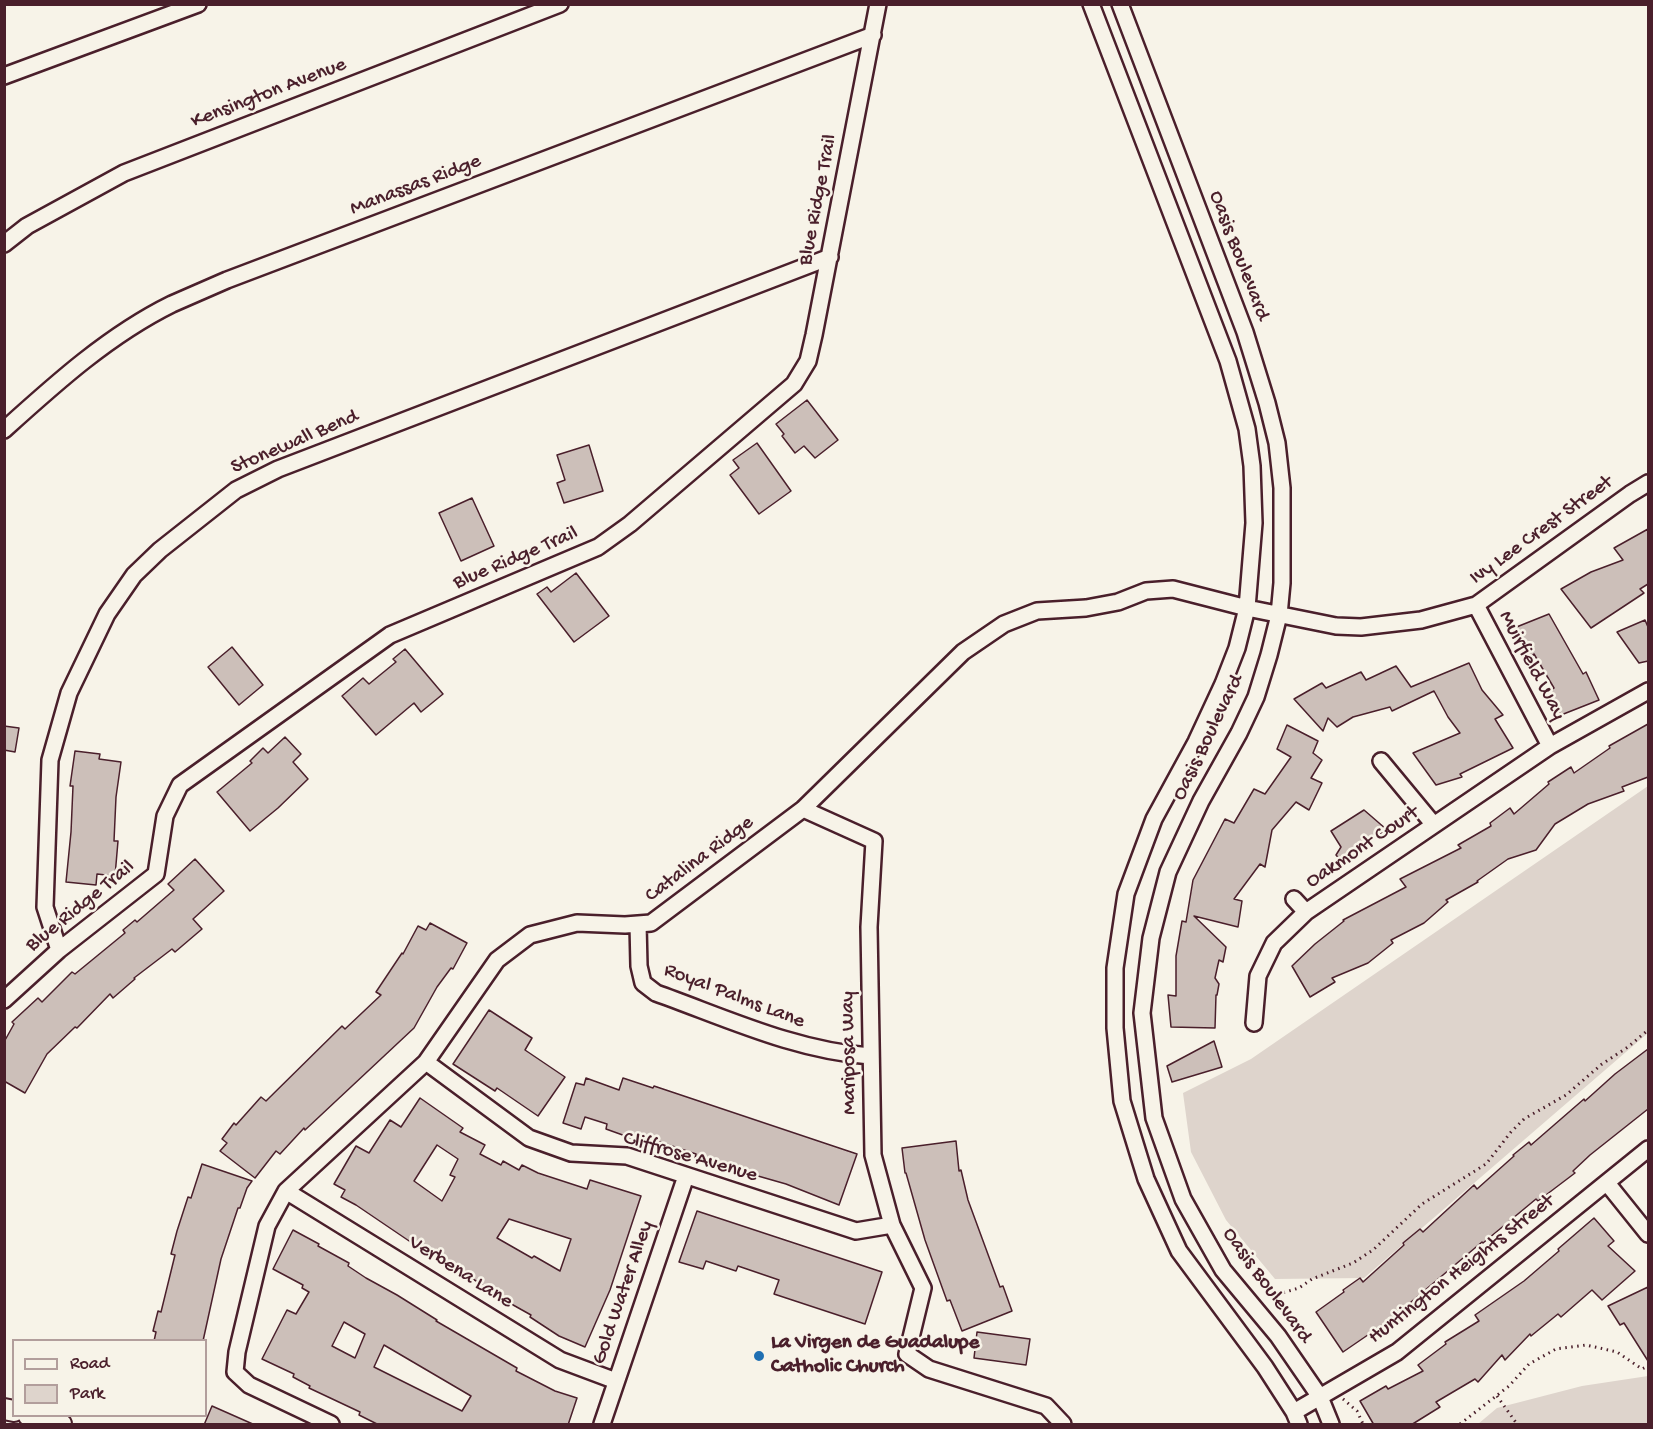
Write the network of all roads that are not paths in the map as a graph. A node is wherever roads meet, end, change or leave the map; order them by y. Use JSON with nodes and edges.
{"nodes":[{"id":1,"x":198,"y":4,"type":"edge"},
{"id":2,"x":560,"y":4,"type":"edge"},
{"id":3,"x":870,"y":4,"type":"edge"},
{"id":4,"x":878,"y":4,"type":"edge"},
{"id":5,"x":1091,"y":4,"type":"edge"},
{"id":6,"x":1120,"y":4,"type":"edge"},
{"id":7,"x":873,"y":35,"type":"junction"},
{"id":8,"x":4,"y":76,"type":"edge"},
{"id":9,"x":4,"y":244,"type":"edge"},
{"id":10,"x":830,"y":257,"type":"junction"},
{"id":11,"x":4,"y":430,"type":"edge"},
{"id":12,"x":1648,"y":483,"type":"edge"},
{"id":13,"x":1476,"y":605,"type":"junction"},
{"id":14,"x":1247,"y":608,"type":"junction"},
{"id":15,"x":1279,"y":615,"type":"junction"},
{"id":16,"x":1648,"y":691,"type":"edge"},
{"id":17,"x":1550,"y":746,"type":"junction"},
{"id":18,"x":1381,"y":762,"type":"dead end"},
{"id":19,"x":803,"y":809,"type":"junction"},
{"id":20,"x":1434,"y":825,"type":"junction"},
{"id":21,"x":1294,"y":899,"type":"dead end"},
{"id":22,"x":1306,"y":912,"type":"junction"},
{"id":23,"x":638,"y":924,"type":"junction"},
{"id":24,"x":59,"y":950,"type":"junction"},
{"id":25,"x":4,"y":1000,"type":"edge"},
{"id":26,"x":1254,"y":1023,"type":"dead end"},
{"id":27,"x":870,"y":1056,"type":"junction"},
{"id":28,"x":426,"y":1062,"type":"junction"},
{"id":29,"x":1648,"y":1149,"type":"edge"},
{"id":30,"x":686,"y":1176,"type":"junction"},
{"id":31,"x":1607,"y":1183,"type":"junction"},
{"id":32,"x":286,"y":1191,"type":"junction"},
{"id":33,"x":892,"y":1225,"type":"junction"},
{"id":34,"x":1648,"y":1234,"type":"edge"},
{"id":35,"x":616,"y":1381,"type":"junction"},
{"id":36,"x":1326,"y":1393,"type":"junction"},
{"id":37,"x":33,"y":1417,"type":"edge"},
{"id":38,"x":1296,"y":1418,"type":"edge"},
{"id":39,"x":61,"y":1425,"type":"edge"},
{"id":40,"x":331,"y":1425,"type":"edge"},
{"id":41,"x":602,"y":1425,"type":"edge"},
{"id":42,"x":1063,"y":1425,"type":"edge"},
{"id":43,"x":1331,"y":1425,"type":"edge"}],
"edges":[{"from":1,"to":8,"type":"street"},
{"from":2,"to":9,"type":"street","name":"Kensington Avenue"},
{"from":3,"to":7,"type":"street","name":"Blue Ridge Trail"},
{"from":4,"to":7,"type":"street","name":"Blue Ridge Trail"},
{"from":5,"to":14,"type":"street","name":"Oasis Boulevard"},
{"from":6,"to":15,"type":"street","name":"Oasis Boulevard"},
{"from":7,"to":10,"type":"street","name":"Blue Ridge Trail"},
{"from":7,"to":11,"type":"street","name":"Manassas Ridge"},
{"from":10,"to":24,"type":"street","name":"Blue Ridge Trail"},
{"from":10,"to":24,"type":"street","name":"Stonewall Bend"},
{"from":12,"to":13,"type":"street","name":"Ivy Lee Crest Street"},
{"from":13,"to":15,"type":"street","name":"Ivy Lee Crest Street"},
{"from":13,"to":17,"type":"street","name":"Muirfield Way"},
{"from":14,"to":15,"type":"street","name":"Ivy Lee Crest Street"},
{"from":14,"to":19,"type":"street","name":"Catalina Ridge"},
{"from":14,"to":38,"type":"street","name":"Oasis Boulevard"},
{"from":15,"to":36,"type":"street","name":"Oasis Boulevard"},
{"from":16,"to":17,"type":"street","name":"Oakmont Court"},
{"from":17,"to":20,"type":"street","name":"Oakmont Court"},
{"from":18,"to":20,"type":"street"},
{"from":19,"to":23,"type":"street","name":"Catalina Ridge"},
{"from":19,"to":27,"type":"street","name":"Mariposa Way"},
{"from":20,"to":22,"type":"street","name":"Oakmont Court"},
{"from":21,"to":22,"type":"street"},
{"from":22,"to":26,"type":"street","name":"Oakmont Court"},
{"from":23,"to":27,"type":"street","name":"Royal Palms Lane"},
{"from":23,"to":28,"type":"street","name":"Catalina Ridge"},
{"from":24,"to":25,"type":"street","name":"Blue Ridge Trail"},
{"from":27,"to":33,"type":"street","name":"Mariposa Way"},
{"from":28,"to":30,"type":"street","name":"Cliffrose Avenue"},
{"from":28,"to":32,"type":"street","name":"Catalina Ridge"},
{"from":29,"to":31,"type":"street","name":"Huntington Heights Street"},
{"from":30,"to":33,"type":"street","name":"Cliffrose Avenue"},
{"from":30,"to":35,"type":"street","name":"Gold Water Alley"},
{"from":31,"to":34,"type":"street"},
{"from":31,"to":36,"type":"street","name":"Huntington Heights Street"},
{"from":32,"to":35,"type":"street","name":"Verbena Lane"},
{"from":32,"to":40,"type":"street","name":"Catalina Ridge"},
{"from":33,"to":42,"type":"street","name":"Mariposa Way"},
{"from":35,"to":41,"type":"street","name":"Gold Water Alley"},
{"from":36,"to":38,"type":"street","name":"Huntington Heights Street"},
{"from":36,"to":43,"type":"street","name":"Oasis Boulevard"},
{"from":37,"to":39,"type":"main road"}]}
